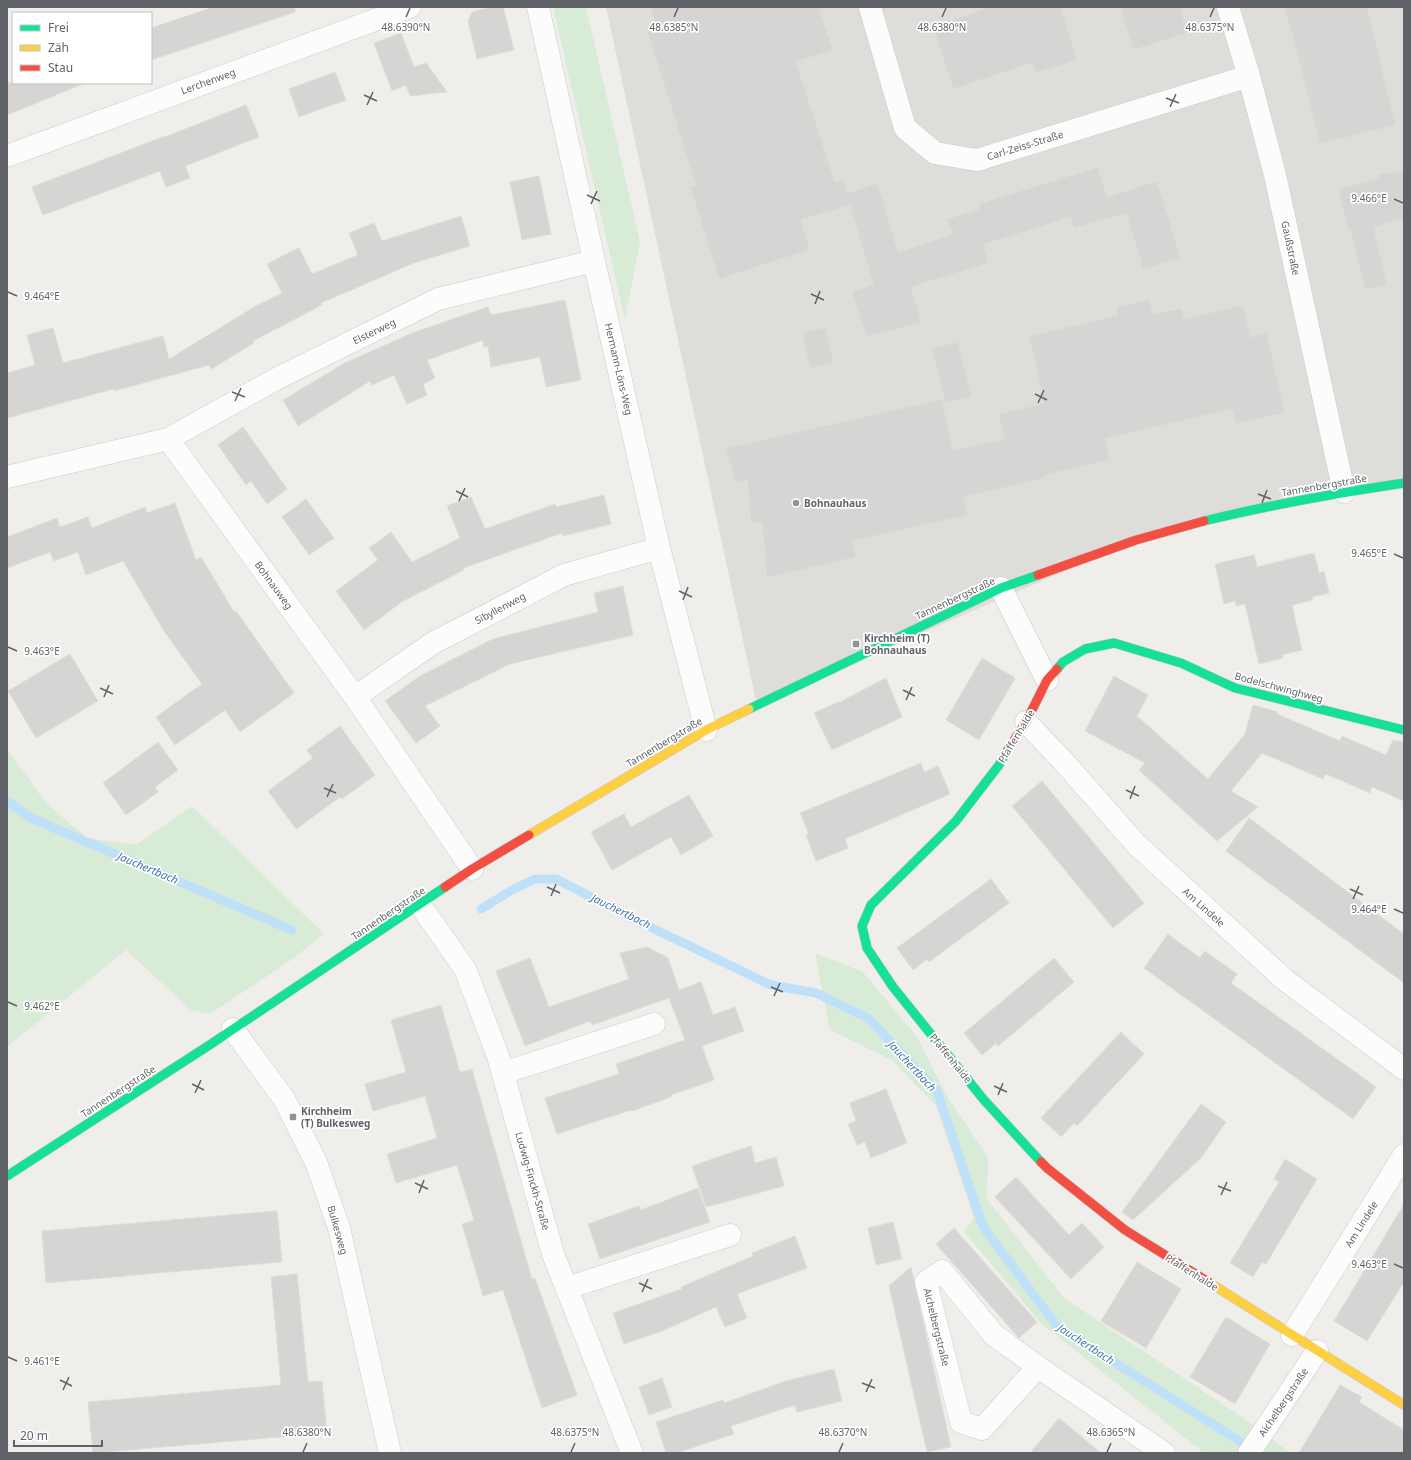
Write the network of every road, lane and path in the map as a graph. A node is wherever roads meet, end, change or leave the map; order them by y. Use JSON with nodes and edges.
{"nodes":[{"id":1,"x":410,"y":7,"type":"edge"},
{"id":2,"x":538,"y":7,"type":"edge"},
{"id":3,"x":870,"y":7,"type":"edge"},
{"id":4,"x":1228,"y":7,"type":"edge"},
{"id":5,"x":1249,"y":76,"type":"junction"},
{"id":6,"x":7,"y":156,"type":"edge"},
{"id":7,"x":594,"y":261,"type":"junction"},
{"id":8,"x":168,"y":439,"type":"junction"},
{"id":9,"x":7,"y":477,"type":"edge"},
{"id":10,"x":1404,"y":483,"type":"edge"},
{"id":11,"x":1344,"y":492,"type":"junction"},
{"id":12,"x":659,"y":548,"type":"junction"},
{"id":13,"x":1001,"y":588,"type":"junction"},
{"id":14,"x":1047,"y":680,"type":"junction"},
{"id":15,"x":355,"y":697,"type":"junction"},
{"id":16,"x":1026,"y":722,"type":"junction"},
{"id":17,"x":706,"y":730,"type":"junction"},
{"id":18,"x":1404,"y":730,"type":"edge"},
{"id":19,"x":472,"y":869,"type":"junction"},
{"id":20,"x":420,"y":905,"type":"junction"},
{"id":21,"x":654,"y":1024,"type":"dead end"},
{"id":22,"x":233,"y":1029,"type":"junction"},
{"id":23,"x":1404,"y":1069,"type":"edge"},
{"id":24,"x":503,"y":1073,"type":"junction"},
{"id":25,"x":1404,"y":1155,"type":"edge"},
{"id":26,"x":7,"y":1176,"type":"edge"},
{"id":27,"x":730,"y":1235,"type":"dead end"},
{"id":28,"x":567,"y":1288,"type":"junction"},
{"id":29,"x":1292,"y":1335,"type":"junction"},
{"id":30,"x":1317,"y":1351,"type":"junction"},
{"id":31,"x":1038,"y":1367,"type":"junction"},
{"id":32,"x":1404,"y":1405,"type":"edge"},
{"id":33,"x":390,"y":1453,"type":"edge"},
{"id":34,"x":632,"y":1453,"type":"edge"},
{"id":35,"x":1164,"y":1453,"type":"edge"},
{"id":36,"x":1249,"y":1453,"type":"edge"}],
"edges":[{"from":1,"to":6,"type":"street","name":"Lerchenweg"},
{"from":2,"to":7,"type":"street","name":"Hermann-Löns-Weg"},
{"from":3,"to":5,"type":"street","name":"Carl-Zeiss-Straße"},
{"from":4,"to":5,"type":"street","name":"Gaußstraße"},
{"from":5,"to":11,"type":"street","name":"Gaußstraße"},
{"from":7,"to":8,"type":"street","name":"Elsterweg"},
{"from":7,"to":12,"type":"street","name":"Hermann-Löns-Weg"},
{"from":8,"to":9,"type":"street"},
{"from":8,"to":15,"type":"street","name":"Bohnauweg"},
{"from":10,"to":11,"type":"street","name":"Tannenbergstraße"},
{"from":11,"to":13,"type":"street","name":"Tannenbergstraße"},
{"from":12,"to":15,"type":"street","name":"Sibyllenweg"},
{"from":12,"to":17,"type":"street","name":"Hermann-Löns-Weg"},
{"from":13,"to":14,"type":"street"},
{"from":13,"to":17,"type":"street","name":"Tannenbergstraße"},
{"from":14,"to":16,"type":"street","name":"Pfaffenhalde"},
{"from":14,"to":18,"type":"street","name":"Bodelschwinghweg"},
{"from":15,"to":19,"type":"street","name":"Bohnauweg"},
{"from":16,"to":23,"type":"street","name":"Am Lindele"},
{"from":16,"to":29,"type":"street","name":"Pfaffenhalde"},
{"from":17,"to":19,"type":"street","name":"Tannenbergstraße"},
{"from":19,"to":20,"type":"street","name":"Tannenbergstraße"},
{"from":20,"to":22,"type":"street","name":"Tannenbergstraße"},
{"from":20,"to":24,"type":"street","name":"Ludwig-Finckh-Straße"},
{"from":21,"to":24,"type":"street"},
{"from":22,"to":26,"type":"street","name":"Tannenbergstraße"},
{"from":22,"to":33,"type":"street","name":"Bulkesweg"},
{"from":24,"to":28,"type":"street","name":"Ludwig-Finckh-Straße"},
{"from":25,"to":29,"type":"street","name":"Am Lindele"},
{"from":27,"to":28,"type":"street"},
{"from":28,"to":34,"type":"street","name":"Ludwig-Finckh-Straße"},
{"from":29,"to":30,"type":"street","name":"Pfaffenhalde"},
{"from":30,"to":32,"type":"street","name":"Pfaffenhalde"},
{"from":30,"to":36,"type":"street","name":"Aichelbergstraße"},
{"from":31,"to":31,"type":"street","name":"Aichelbergstraße"},
{"from":31,"to":35,"type":"street","name":"Aichelbergstraße"}]}
